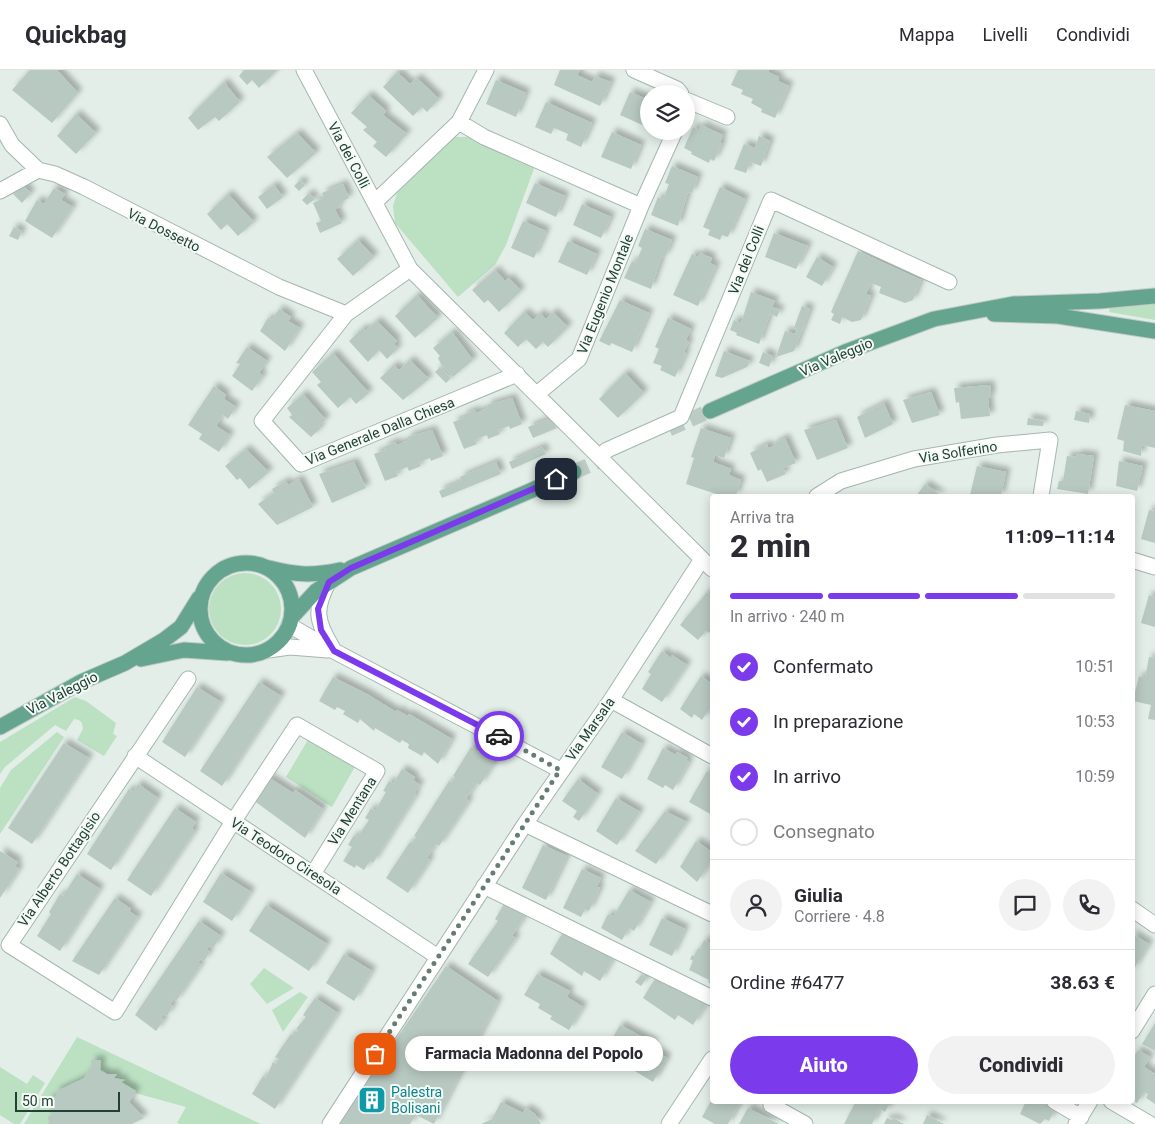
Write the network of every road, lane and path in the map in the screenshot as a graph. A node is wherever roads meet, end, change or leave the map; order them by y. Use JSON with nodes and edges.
{"nodes":[{"id":1,"x":304,"y":70,"type":"edge"},
{"id":2,"x":486,"y":70,"type":"edge"},
{"id":3,"x":634,"y":70,"type":"edge"},
{"id":4,"x":668,"y":85,"type":"edge"},
{"id":5,"x":695,"y":104,"type":"edge"},
{"id":6,"x":727,"y":117,"type":"dead end"},
{"id":7,"x":460,"y":122,"type":"junction"},
{"id":8,"x":0,"y":124,"type":"edge"},
{"id":9,"x":671,"y":140,"type":"edge"},
{"id":10,"x":38,"y":170,"type":"junction"},
{"id":11,"x":0,"y":191,"type":"edge"},
{"id":12,"x":375,"y":202,"type":"junction"},
{"id":13,"x":641,"y":206,"type":"junction"},
{"id":14,"x":410,"y":269,"type":"junction"},
{"id":15,"x":949,"y":282,"type":"dead end"},
{"id":16,"x":1155,"y":296,"type":"edge"},
{"id":17,"x":346,"y":314,"type":"junction"},
{"id":18,"x":965,"y":315,"type":"junction"},
{"id":19,"x":1155,"y":331,"type":"edge"},
{"id":20,"x":517,"y":374,"type":"junction"},
{"id":21,"x":537,"y":394,"type":"junction"},
{"id":22,"x":710,"y":411,"type":"tunnel mouth"},
{"id":23,"x":599,"y":458,"type":"junction"},
{"id":24,"x":574,"y":472,"type":"tunnel mouth"},
{"id":25,"x":820,"y":494,"type":"edge"},
{"id":26,"x":1041,"y":494,"type":"edge"},
{"id":27,"x":1135,"y":561,"type":"edge"},
{"id":28,"x":707,"y":564,"type":"edge"},
{"id":29,"x":265,"y":567,"type":"junction"},
{"id":30,"x":1155,"y":567,"type":"edge"},
{"id":31,"x":351,"y":568,"type":"junction"},
{"id":32,"x":329,"y":582,"type":"junction"},
{"id":33,"x":202,"y":593,"type":"junction"},
{"id":34,"x":290,"y":622,"type":"junction"},
{"id":35,"x":268,"y":650,"type":"junction"},
{"id":36,"x":334,"y":651,"type":"junction"},
{"id":37,"x":243,"y":655,"type":"junction"},
{"id":38,"x":125,"y":663,"type":"junction"},
{"id":39,"x":188,"y":679,"type":"dead end"},
{"id":40,"x":611,"y":700,"type":"junction"},
{"id":41,"x":0,"y":726,"type":"edge"},
{"id":42,"x":710,"y":755,"type":"edge"},
{"id":43,"x":134,"y":756,"type":"junction"},
{"id":44,"x":560,"y":770,"type":"junction"},
{"id":45,"x":234,"y":822,"type":"junction"},
{"id":46,"x":525,"y":824,"type":"junction"},
{"id":47,"x":313,"y":874,"type":"junction"},
{"id":48,"x":484,"y":886,"type":"junction"},
{"id":49,"x":1135,"y":912,"type":"edge"},
{"id":50,"x":710,"y":913,"type":"edge"},
{"id":51,"x":1155,"y":925,"type":"edge"},
{"id":52,"x":438,"y":957,"type":"junction"},
{"id":53,"x":1155,"y":994,"type":"edge"},
{"id":54,"x":710,"y":997,"type":"edge"},
{"id":55,"x":1135,"y":1026,"type":"edge"},
{"id":56,"x":710,"y":1062,"type":"edge"},
{"id":57,"x":1058,"y":1104,"type":"edge"},
{"id":58,"x":1088,"y":1104,"type":"edge"},
{"id":59,"x":1117,"y":1104,"type":"edge"},
{"id":60,"x":771,"y":1105,"type":"dead end"},
{"id":61,"x":1078,"y":1121,"type":"edge"},
{"id":62,"x":330,"y":1124,"type":"edge"},
{"id":63,"x":669,"y":1124,"type":"edge"},
{"id":64,"x":804,"y":1124,"type":"edge"},
{"id":65,"x":1150,"y":1124,"type":"edge"}],
"edges":[{"from":1,"to":12,"type":"street","name":"Via dei Colli"},
{"from":2,"to":7,"type":"street"},
{"from":3,"to":4,"type":"street"},
{"from":5,"to":6,"type":"street"},
{"from":7,"to":12,"type":"street"},
{"from":7,"to":13,"type":"street"},
{"from":8,"to":10,"type":"street","name":"Via Dossetto"},
{"from":9,"to":13,"type":"street","name":"Via Eugenio Montale"},
{"from":10,"to":11,"type":"street"},
{"from":10,"to":17,"type":"street","name":"Via Dossetto"},
{"from":12,"to":14,"type":"street","name":"Via dei Colli"},
{"from":13,"to":21,"type":"street","name":"Via Eugenio Montale"},
{"from":14,"to":17,"type":"street","name":"Via Generale Dalla Chiesa"},
{"from":14,"to":20,"type":"street","name":"Via dei Colli"},
{"from":15,"to":23,"type":"street","name":"Via dei Colli"},
{"from":16,"to":18,"type":"main road","name":"Via Valeggio"},
{"from":17,"to":20,"type":"street","name":"Via Generale Dalla Chiesa"},
{"from":18,"to":19,"type":"main road","name":"Via Valeggio"},
{"from":18,"to":22,"type":"main road","name":"Via Valeggio"},
{"from":20,"to":21,"type":"street","name":"Via dei Colli"},
{"from":21,"to":23,"type":"street","name":"Via dei Colli"},
{"from":23,"to":28,"type":"street","name":"Via dei Colli"},
{"from":24,"to":31,"type":"main road"},
{"from":25,"to":26,"type":"street","name":"Via Solferino"},
{"from":27,"to":30,"type":"street"},
{"from":28,"to":40,"type":"street","name":"Via Marsala"},
{"from":29,"to":31,"type":"main road"},
{"from":29,"to":33,"type":"main road"},
{"from":29,"to":34,"type":"main road"},
{"from":31,"to":32,"type":"main road"},
{"from":32,"to":34,"type":"main road"},
{"from":32,"to":36,"type":"street"},
{"from":33,"to":37,"type":"main road"},
{"from":33,"to":38,"type":"main road","name":"Via Valeggio"},
{"from":34,"to":35,"type":"main road"},
{"from":34,"to":36,"type":"street"},
{"from":35,"to":36,"type":"street"},
{"from":35,"to":37,"type":"main road"},
{"from":36,"to":44,"type":"street"},
{"from":37,"to":38,"type":"main road","name":"Via Valeggio"},
{"from":38,"to":41,"type":"main road","name":"Via Valeggio"},
{"from":39,"to":43,"type":"street","name":"Via Alberto Bottagisio"},
{"from":40,"to":42,"type":"street"},
{"from":40,"to":44,"type":"street","name":"Via Marsala"},
{"from":43,"to":45,"type":"street","name":"Via Teodoro Ciresola"},
{"from":43,"to":45,"type":"street","name":"Via Alberto Bottagisio"},
{"from":44,"to":46,"type":"street","name":"Via Marsala"},
{"from":45,"to":47,"type":"street","name":"Via Teodoro Ciresola"},
{"from":45,"to":47,"type":"street","name":"Via Mentana"},
{"from":46,"to":48,"type":"street","name":"Via Marsala"},
{"from":46,"to":50,"type":"street"},
{"from":47,"to":52,"type":"street","name":"Via Teodoro Ciresola"},
{"from":48,"to":52,"type":"street","name":"Via Marsala"},
{"from":48,"to":54,"type":"street"},
{"from":49,"to":51,"type":"street"},
{"from":52,"to":62,"type":"street","name":"Via Marsala"},
{"from":53,"to":55,"type":"street"},
{"from":56,"to":63,"type":"street"},
{"from":57,"to":61,"type":"street"},
{"from":58,"to":61,"type":"street"},
{"from":59,"to":65,"type":"street"},
{"from":60,"to":64,"type":"street"}]}
